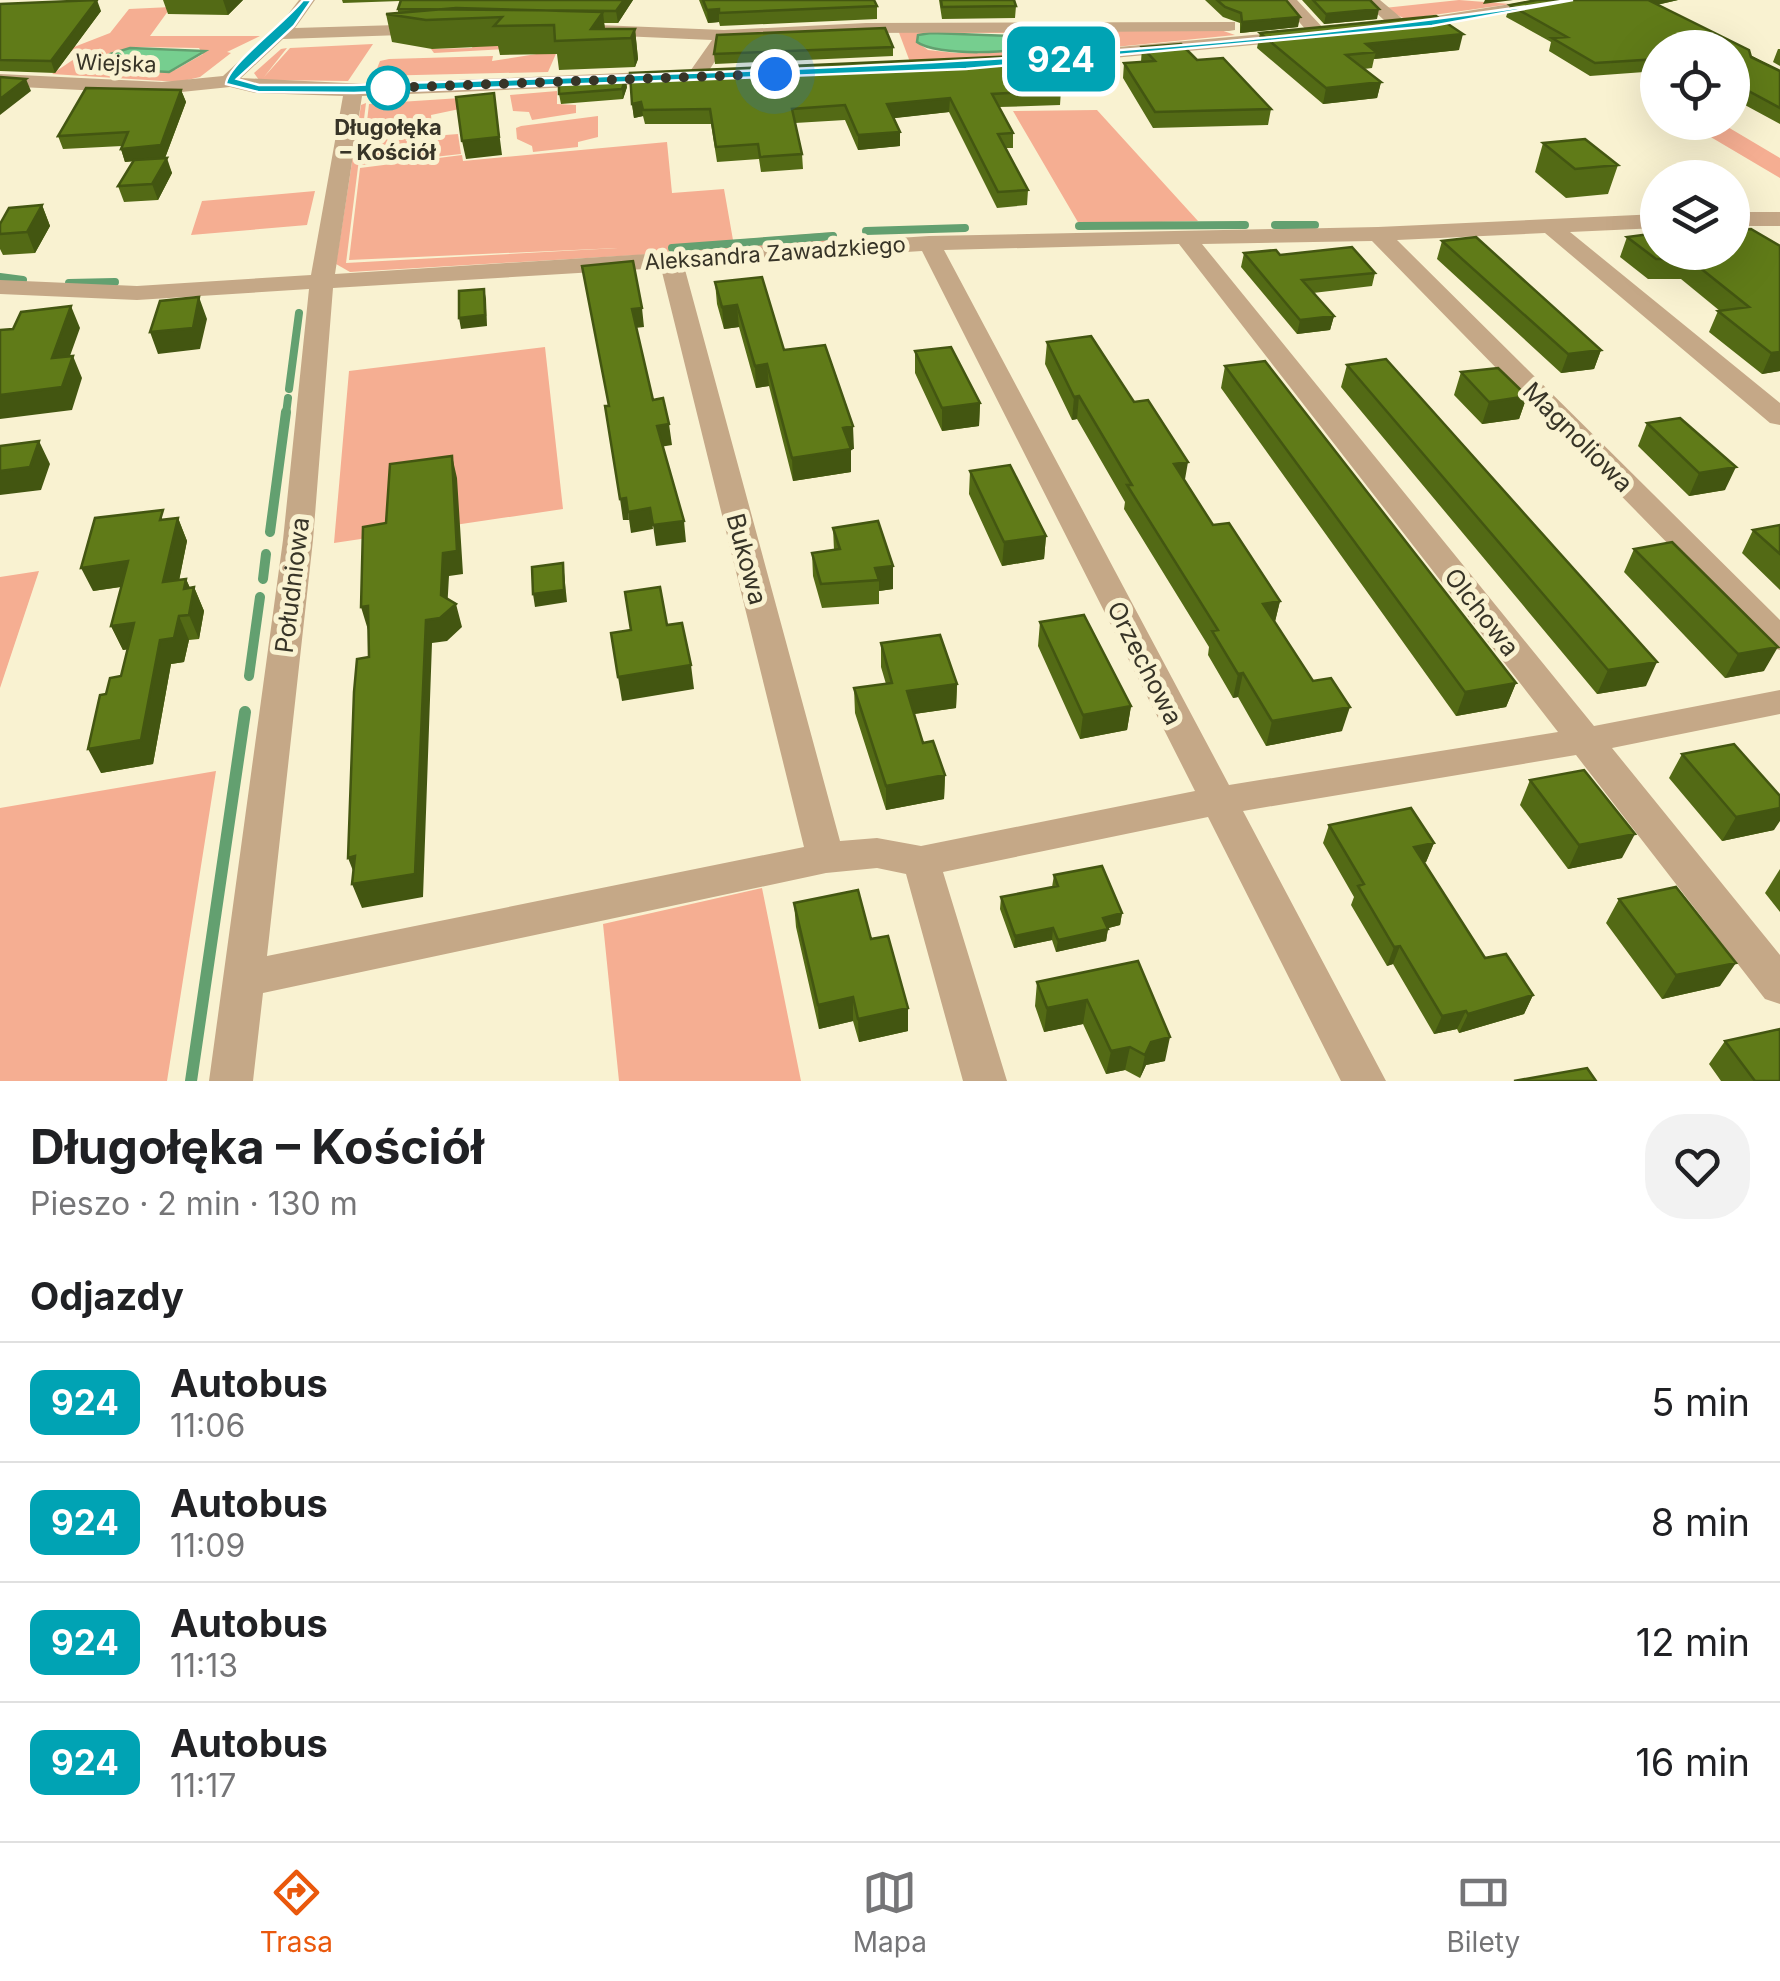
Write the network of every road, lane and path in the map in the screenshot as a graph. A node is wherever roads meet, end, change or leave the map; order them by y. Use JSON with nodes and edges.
{"nodes":[{"id":1,"x":307,"y":0,"type":"edge"},
{"id":2,"x":1288,"y":0,"type":"edge"},
{"id":3,"x":1370,"y":0,"type":"edge"},
{"id":4,"x":1568,"y":0,"type":"edge"},
{"id":5,"x":1401,"y":26,"type":"junction"},
{"id":6,"x":1060,"y":27,"type":"junction"},
{"id":7,"x":445,"y":29,"type":"edge"},
{"id":8,"x":1368,"y":29,"type":"edge"},
{"id":9,"x":583,"y":30,"type":"edge"},
{"id":10,"x":280,"y":34,"type":"junction"},
{"id":11,"x":724,"y":35,"type":"junction"},
{"id":12,"x":1245,"y":42,"type":"junction"},
{"id":13,"x":1080,"y":58,"type":"junction"},
{"id":14,"x":985,"y":64,"type":"edge"},
{"id":15,"x":716,"y":76,"type":"edge"},
{"id":16,"x":696,"y":77,"type":"junction"},
{"id":17,"x":0,"y":80,"type":"edge"},
{"id":18,"x":230,"y":81,"type":"junction"},
{"id":19,"x":354,"y":89,"type":"junction"},
{"id":20,"x":1780,"y":219,"type":"edge"},
{"id":21,"x":1750,"y":221,"type":"edge"},
{"id":22,"x":1640,"y":222,"type":"edge"},
{"id":23,"x":1550,"y":227,"type":"junction"},
{"id":24,"x":1378,"y":234,"type":"junction"},
{"id":25,"x":1750,"y":236,"type":"edge"},
{"id":26,"x":1185,"y":237,"type":"junction"},
{"id":27,"x":929,"y":244,"type":"junction"},
{"id":28,"x":671,"y":260,"type":"junction"},
{"id":29,"x":1780,"y":260,"type":"edge"},
{"id":30,"x":322,"y":279,"type":"junction"},
{"id":31,"x":0,"y":288,"type":"edge"},
{"id":32,"x":1780,"y":417,"type":"edge"},
{"id":33,"x":1780,"y":639,"type":"edge"},
{"id":34,"x":1780,"y":702,"type":"edge"},
{"id":35,"x":1584,"y":741,"type":"junction"},
{"id":36,"x":1216,"y":801,"type":"junction"},
{"id":37,"x":826,"y":858,"type":"junction"},
{"id":38,"x":922,"y":861,"type":"junction"},
{"id":39,"x":244,"y":979,"type":"junction"},
{"id":40,"x":1780,"y":986,"type":"edge"},
{"id":41,"x":231,"y":1081,"type":"edge"},
{"id":42,"x":985,"y":1081,"type":"edge"},
{"id":43,"x":1364,"y":1081,"type":"edge"}],
"edges":[{"from":1,"to":10,"type":"street"},
{"from":2,"to":12,"type":"street"},
{"from":3,"to":5,"type":"street"},
{"from":4,"to":5,"type":"street"},
{"from":5,"to":8,"type":"street"},
{"from":6,"to":11,"type":"street"},
{"from":6,"to":12,"type":"street"},
{"from":6,"to":13,"type":"street"},
{"from":7,"to":10,"type":"street"},
{"from":9,"to":11,"type":"street"},
{"from":10,"to":18,"type":"street"},
{"from":11,"to":16,"type":"street"},
{"from":12,"to":13,"type":"street"},
{"from":13,"to":14,"type":"street"},
{"from":15,"to":16,"type":"street"},
{"from":16,"to":19,"type":"street"},
{"from":17,"to":18,"type":"street","name":"Wiejska"},
{"from":18,"to":19,"type":"street","name":"Wiejska"},
{"from":19,"to":30,"type":"street","name":"Południowa"},
{"from":20,"to":21,"type":"street"},
{"from":22,"to":23,"type":"street","name":"Aleksandra Zawadzkiego"},
{"from":23,"to":24,"type":"street","name":"Aleksandra Zawadzkiego"},
{"from":23,"to":32,"type":"street"},
{"from":24,"to":26,"type":"street","name":"Aleksandra Zawadzkiego"},
{"from":24,"to":33,"type":"street","name":"Magnoliowa"},
{"from":25,"to":29,"type":"street"},
{"from":26,"to":27,"type":"street","name":"Aleksandra Zawadzkiego"},
{"from":26,"to":35,"type":"street","name":"Olchowa"},
{"from":27,"to":28,"type":"street","name":"Aleksandra Zawadzkiego"},
{"from":27,"to":36,"type":"street","name":"Orzechowa"},
{"from":28,"to":30,"type":"street","name":"Aleksandra Zawadzkiego"},
{"from":28,"to":37,"type":"street","name":"Bukowa"},
{"from":30,"to":31,"type":"street","name":"Aleksandra Zawadzkiego"},
{"from":30,"to":39,"type":"street","name":"Południowa"},
{"from":34,"to":35,"type":"street"},
{"from":35,"to":36,"type":"street"},
{"from":35,"to":40,"type":"street","name":"Olchowa"},
{"from":36,"to":38,"type":"street"},
{"from":36,"to":43,"type":"street","name":"Orzechowa"},
{"from":37,"to":38,"type":"street"},
{"from":37,"to":39,"type":"street"},
{"from":38,"to":42,"type":"street"},
{"from":39,"to":41,"type":"street","name":"Południowa"}]}
